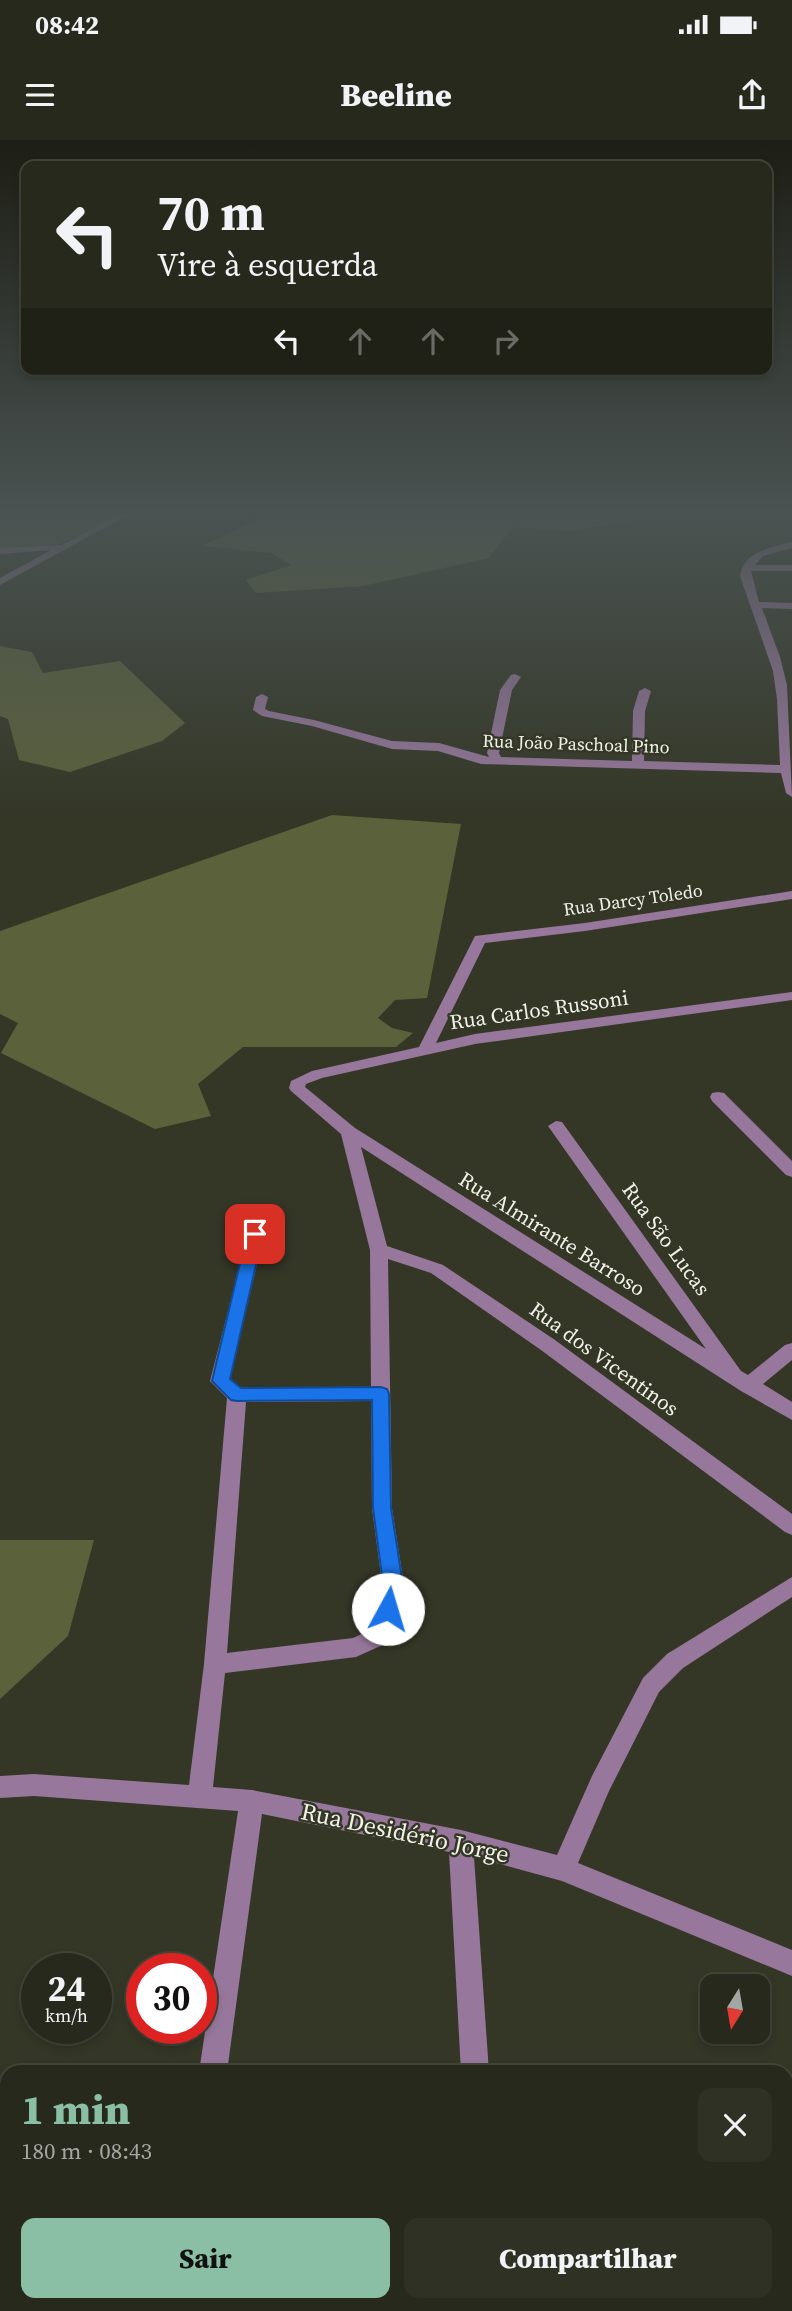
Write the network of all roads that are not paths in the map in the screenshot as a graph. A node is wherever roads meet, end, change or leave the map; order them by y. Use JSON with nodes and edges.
{"nodes":[{"id":1,"x":760,"y":614,"type":"edge"},
{"id":2,"x":514,"y":677,"type":"dead end"},
{"id":3,"x":787,"y":687,"type":"edge"},
{"id":4,"x":645,"y":691,"type":"dead end"},
{"id":5,"x":262,"y":697,"type":"dead end"},
{"id":6,"x":788,"y":733,"type":"edge"},
{"id":7,"x":496,"y":758,"type":"junction"},
{"id":8,"x":638,"y":764,"type":"junction"},
{"id":9,"x":785,"y":769,"type":"junction"},
{"id":10,"x":791,"y":787,"type":"edge"},
{"id":11,"x":792,"y":895,"type":"edge"},
{"id":12,"x":792,"y":996,"type":"edge"},
{"id":13,"x":426,"y":1048,"type":"junction"},
{"id":14,"x":297,"y":1084,"type":"joint"},
{"id":15,"x":718,"y":1097,"type":"dead end"},
{"id":16,"x":556,"y":1126,"type":"dead end"},
{"id":17,"x":349,"y":1132,"type":"junction"},
{"id":18,"x":792,"y":1171,"type":"edge"},
{"id":19,"x":255,"y":1234,"type":"dead end"},
{"id":20,"x":379,"y":1250,"type":"junction"},
{"id":21,"x":792,"y":1350,"type":"edge"},
{"id":22,"x":750,"y":1387,"type":"junction"},
{"id":23,"x":381,"y":1394,"type":"junction"},
{"id":24,"x":237,"y":1395,"type":"junction"},
{"id":25,"x":792,"y":1412,"type":"edge"},
{"id":26,"x":792,"y":1426,"type":"edge"},
{"id":27,"x":792,"y":1526,"type":"edge"},
{"id":28,"x":792,"y":1586,"type":"edge"},
{"id":29,"x":215,"y":1664,"type":"junction"},
{"id":30,"x":0,"y":1787,"type":"edge"},
{"id":31,"x":200,"y":1796,"type":"junction"},
{"id":32,"x":252,"y":1801,"type":"junction"},
{"id":33,"x":461,"y":1842,"type":"junction"},
{"id":34,"x":563,"y":1869,"type":"junction"},
{"id":35,"x":792,"y":1963,"type":"edge"},
{"id":36,"x":214,"y":2065,"type":"edge"},
{"id":37,"x":475,"y":2065,"type":"edge"}],
"edges":[{"from":1,"to":3,"type":"street"},
{"from":2,"to":7,"type":"street"},
{"from":3,"to":6,"type":"street"},
{"from":4,"to":8,"type":"street"},
{"from":5,"to":7,"type":"street","name":"Rua João Paschoal Pino"},
{"from":6,"to":9,"type":"street"},
{"from":7,"to":8,"type":"street","name":"Rua João Paschoal Pino"},
{"from":8,"to":9,"type":"street","name":"Rua João Paschoal Pino"},
{"from":9,"to":10,"type":"street"},
{"from":11,"to":13,"type":"street","name":"Rua Darcy Toledo"},
{"from":12,"to":13,"type":"street","name":"Rua Carlos Russoni"},
{"from":13,"to":14,"type":"street","name":"Rua Carlos Russoni"},
{"from":14,"to":17,"type":"street","name":"Rua Almirante Barroso"},
{"from":15,"to":18,"type":"street"},
{"from":16,"to":22,"type":"street","name":"Rua São Lucas"},
{"from":17,"to":20,"type":"street"},
{"from":17,"to":22,"type":"street","name":"Rua Almirante Barroso"},
{"from":19,"to":24,"type":"street"},
{"from":20,"to":23,"type":"street"},
{"from":20,"to":27,"type":"street","name":"Rua dos Vicentinos"},
{"from":21,"to":22,"type":"street"},
{"from":22,"to":25,"type":"street","name":"Rua Almirante Barroso"},
{"from":22,"to":26,"type":"street"},
{"from":23,"to":24,"type":"street"},
{"from":23,"to":29,"type":"street"},
{"from":24,"to":29,"type":"street"},
{"from":28,"to":34,"type":"street"},
{"from":29,"to":31,"type":"street"},
{"from":30,"to":31,"type":"street","name":"Rua Desidério Jorge"},
{"from":31,"to":32,"type":"street","name":"Rua Desidério Jorge"},
{"from":32,"to":33,"type":"street","name":"Rua Desidério Jorge"},
{"from":32,"to":36,"type":"street"},
{"from":33,"to":34,"type":"street","name":"Rua Desidério Jorge"},
{"from":33,"to":37,"type":"street"},
{"from":34,"to":35,"type":"street","name":"Rua Desidério Jorge"}]}
